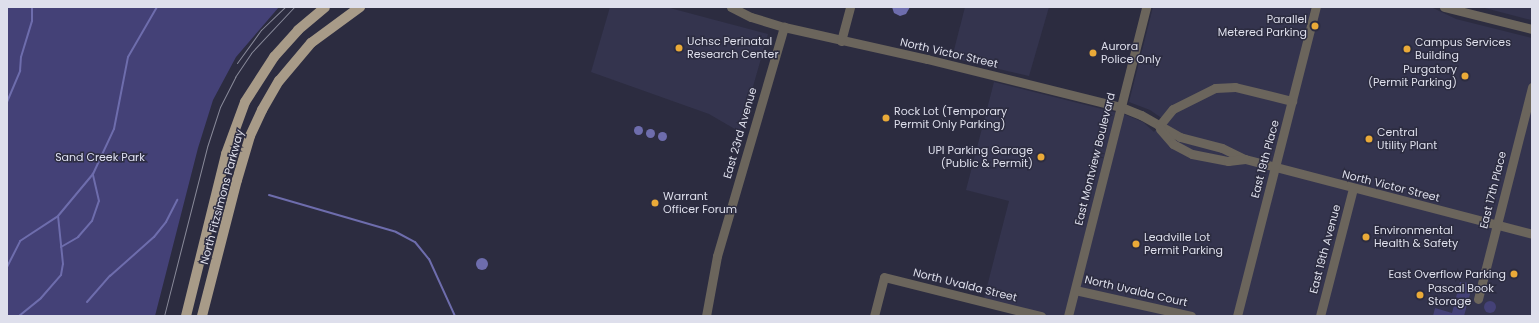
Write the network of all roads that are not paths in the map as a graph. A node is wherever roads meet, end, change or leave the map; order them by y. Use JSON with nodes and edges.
{"nodes":[{"id":1,"x":325,"y":7,"type":"edge"},
{"id":2,"x":360,"y":7,"type":"edge"},
{"id":3,"x":731,"y":7,"type":"edge"},
{"id":4,"x":850,"y":7,"type":"edge"},
{"id":5,"x":1146,"y":7,"type":"edge"},
{"id":6,"x":1316,"y":7,"type":"edge"},
{"id":7,"x":1444,"y":7,"type":"edge"},
{"id":8,"x":784,"y":27,"type":"junction"},
{"id":9,"x":1532,"y":30,"type":"edge"},
{"id":10,"x":841,"y":41,"type":"junction"},
{"id":11,"x":1532,"y":87,"type":"edge"},
{"id":12,"x":1292,"y":101,"type":"junction"},
{"id":13,"x":1121,"y":107,"type":"junction"},
{"id":14,"x":1158,"y":126,"type":"junction"},
{"id":15,"x":1245,"y":159,"type":"junction"},
{"id":16,"x":1274,"y":168,"type":"junction"},
{"id":17,"x":1353,"y":188,"type":"junction"},
{"id":18,"x":1497,"y":225,"type":"junction"},
{"id":19,"x":1532,"y":234,"type":"edge"},
{"id":20,"x":1075,"y":290,"type":"junction"},
{"id":21,"x":1478,"y":299,"type":"dead end"},
{"id":22,"x":1016,"y":313,"type":"edge"},
{"id":23,"x":186,"y":316,"type":"edge"},
{"id":24,"x":202,"y":316,"type":"edge"},
{"id":25,"x":706,"y":316,"type":"edge"},
{"id":26,"x":874,"y":316,"type":"edge"},
{"id":27,"x":1041,"y":316,"type":"edge"},
{"id":28,"x":1068,"y":316,"type":"edge"},
{"id":29,"x":1191,"y":316,"type":"edge"},
{"id":30,"x":1236,"y":316,"type":"edge"},
{"id":31,"x":1320,"y":316,"type":"edge"}],
"edges":[{"from":1,"to":23,"type":"main road","name":"North Fitzsimons Parkway"},
{"from":2,"to":24,"type":"main road","name":"North Fitzsimons Parkway"},
{"from":3,"to":8,"type":"street","name":"North Victor Street"},
{"from":4,"to":10,"type":"street"},
{"from":5,"to":13,"type":"street","name":"East Montview Boulevard"},
{"from":6,"to":12,"type":"street","name":"East 19th Place"},
{"from":7,"to":9,"type":"street"},
{"from":8,"to":10,"type":"street","name":"North Victor Street"},
{"from":8,"to":25,"type":"street","name":"East 23rd Avenue"},
{"from":10,"to":13,"type":"street","name":"North Victor Street"},
{"from":11,"to":18,"type":"street","name":"East 17th Place"},
{"from":12,"to":14,"type":"street"},
{"from":12,"to":16,"type":"street","name":"East 19th Place"},
{"from":13,"to":14,"type":"street","name":"North Victor Street"},
{"from":13,"to":20,"type":"street","name":"East Montview Boulevard"},
{"from":14,"to":15,"type":"street","name":"North Victor Street"},
{"from":14,"to":15,"type":"street","name":"North Victor Street"},
{"from":15,"to":16,"type":"street","name":"North Victor Street"},
{"from":16,"to":17,"type":"street","name":"North Victor Street"},
{"from":16,"to":30,"type":"street","name":"East 19th Place"},
{"from":17,"to":18,"type":"street","name":"North Victor Street"},
{"from":17,"to":31,"type":"street","name":"East 19th Avenue"},
{"from":18,"to":19,"type":"street","name":"North Victor Street"},
{"from":18,"to":21,"type":"street","name":"East 17th Place"},
{"from":20,"to":28,"type":"street","name":"East Montview Boulevard"},
{"from":20,"to":29,"type":"street","name":"North Uvalda Court"},
{"from":22,"to":26,"type":"street","name":"North Uvalda Street"},
{"from":22,"to":27,"type":"street","name":"North Uvalda Street"}]}
